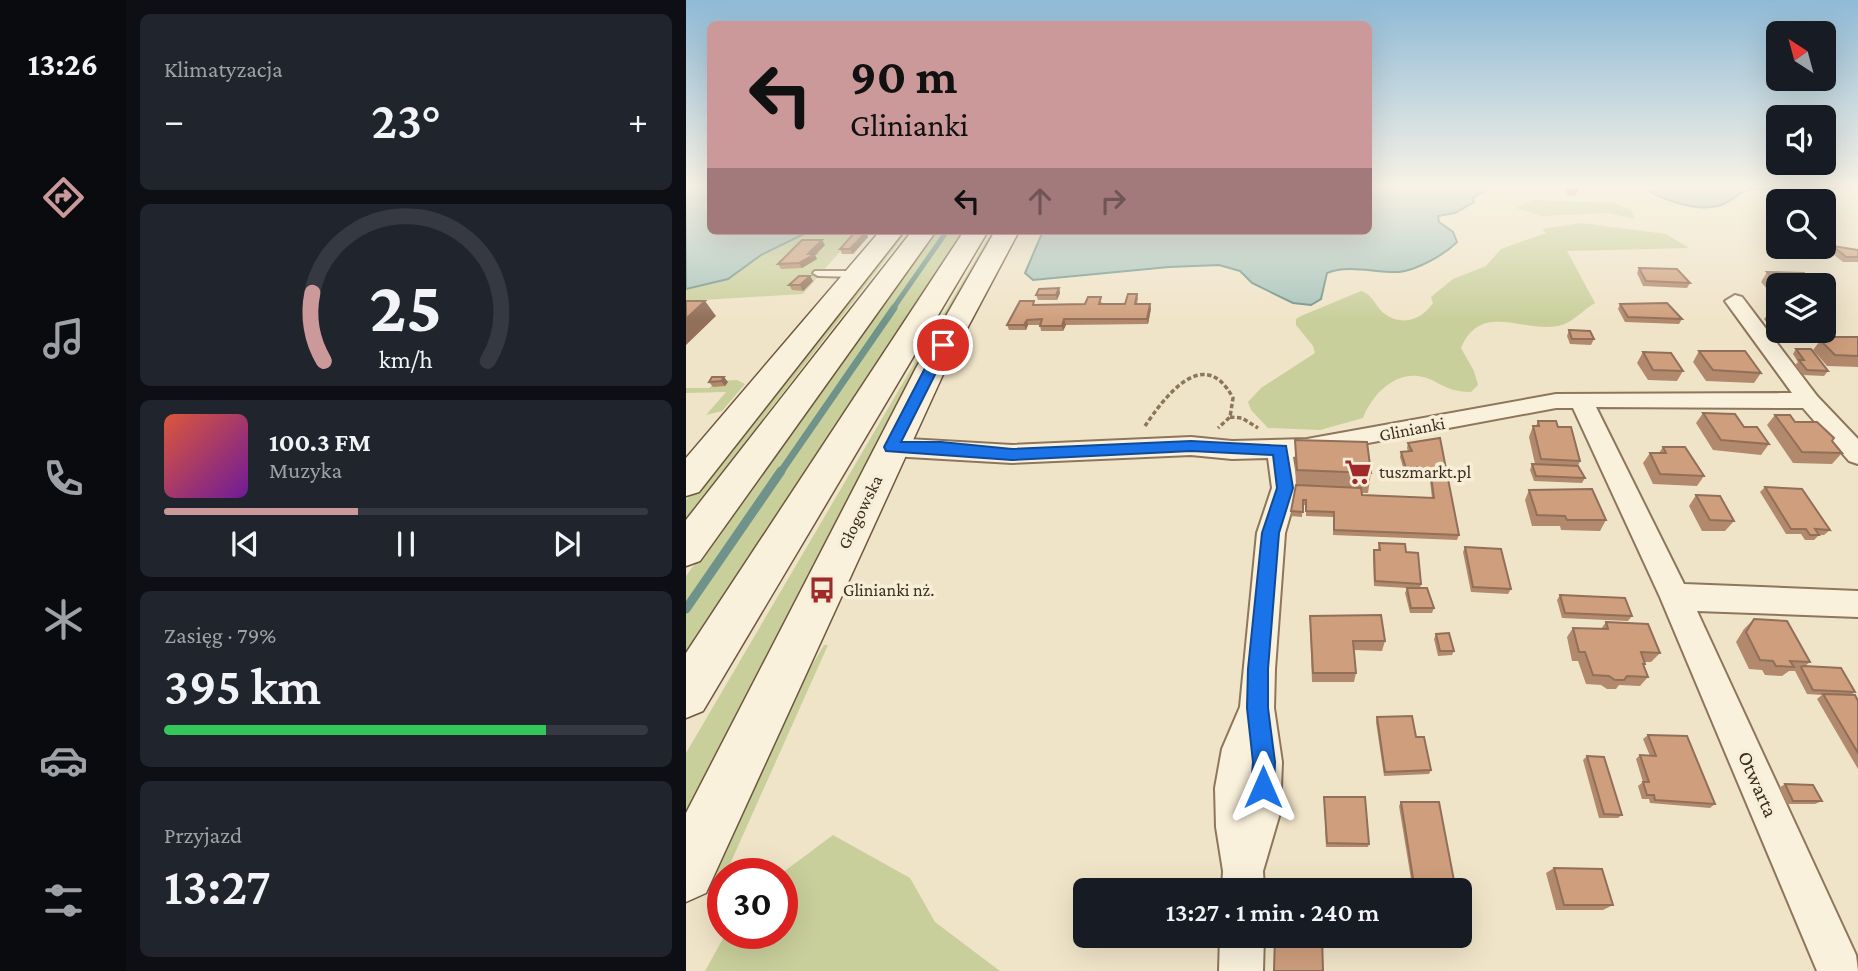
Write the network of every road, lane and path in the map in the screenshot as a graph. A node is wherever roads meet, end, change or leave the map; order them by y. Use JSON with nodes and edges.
{"nodes":[{"id":1,"x":889,"y":235,"type":"edge"},
{"id":2,"x":921,"y":235,"type":"edge"},
{"id":3,"x":974,"y":235,"type":"edge"},
{"id":4,"x":1005,"y":235,"type":"edge"},
{"id":5,"x":818,"y":273,"type":"dead end"},
{"id":6,"x":857,"y":274,"type":"junction"},
{"id":7,"x":1735,"y":301,"type":"dead end"},
{"id":8,"x":1581,"y":401,"type":"junction"},
{"id":9,"x":1809,"y":401,"type":"junction"},
{"id":10,"x":1191,"y":446,"type":"junction"},
{"id":11,"x":891,"y":447,"type":"junction"},
{"id":12,"x":1122,"y":449,"type":"junction"},
{"id":13,"x":1280,"y":450,"type":"junction"},
{"id":14,"x":1858,"y":455,"type":"edge"},
{"id":15,"x":686,"y":482,"type":"edge"},
{"id":16,"x":686,"y":550,"type":"edge"},
{"id":17,"x":1675,"y":597,"type":"junction"},
{"id":18,"x":1858,"y":604,"type":"edge"},
{"id":19,"x":686,"y":695,"type":"edge"},
{"id":20,"x":686,"y":873,"type":"edge"},
{"id":21,"x":1243,"y":878,"type":"edge"},
{"id":22,"x":1242,"y":948,"type":"edge"},
{"id":23,"x":1241,"y":971,"type":"edge"},
{"id":24,"x":1840,"y":971,"type":"edge"}],
"edges":[{"from":1,"to":6,"type":"street"},
{"from":2,"to":16,"type":"street"},
{"from":3,"to":19,"type":"street"},
{"from":4,"to":11,"type":"street","name":"Głogowska"},
{"from":5,"to":6,"type":"lane"},
{"from":6,"to":15,"type":"street"},
{"from":7,"to":9,"type":"street"},
{"from":8,"to":9,"type":"street","name":"Glinianki"},
{"from":8,"to":13,"type":"street","name":"Glinianki"},
{"from":8,"to":17,"type":"street","name":"Otwarta"},
{"from":9,"to":14,"type":"street"},
{"from":10,"to":12,"type":"street","name":"Glinianki"},
{"from":10,"to":12,"type":"path"},
{"from":10,"to":13,"type":"street","name":"Glinianki"},
{"from":11,"to":12,"type":"street","name":"Glinianki"},
{"from":11,"to":20,"type":"street","name":"Głogowska"},
{"from":13,"to":21,"type":"street"},
{"from":17,"to":18,"type":"street"},
{"from":17,"to":24,"type":"street","name":"Otwarta"},
{"from":22,"to":23,"type":"street"}]}
